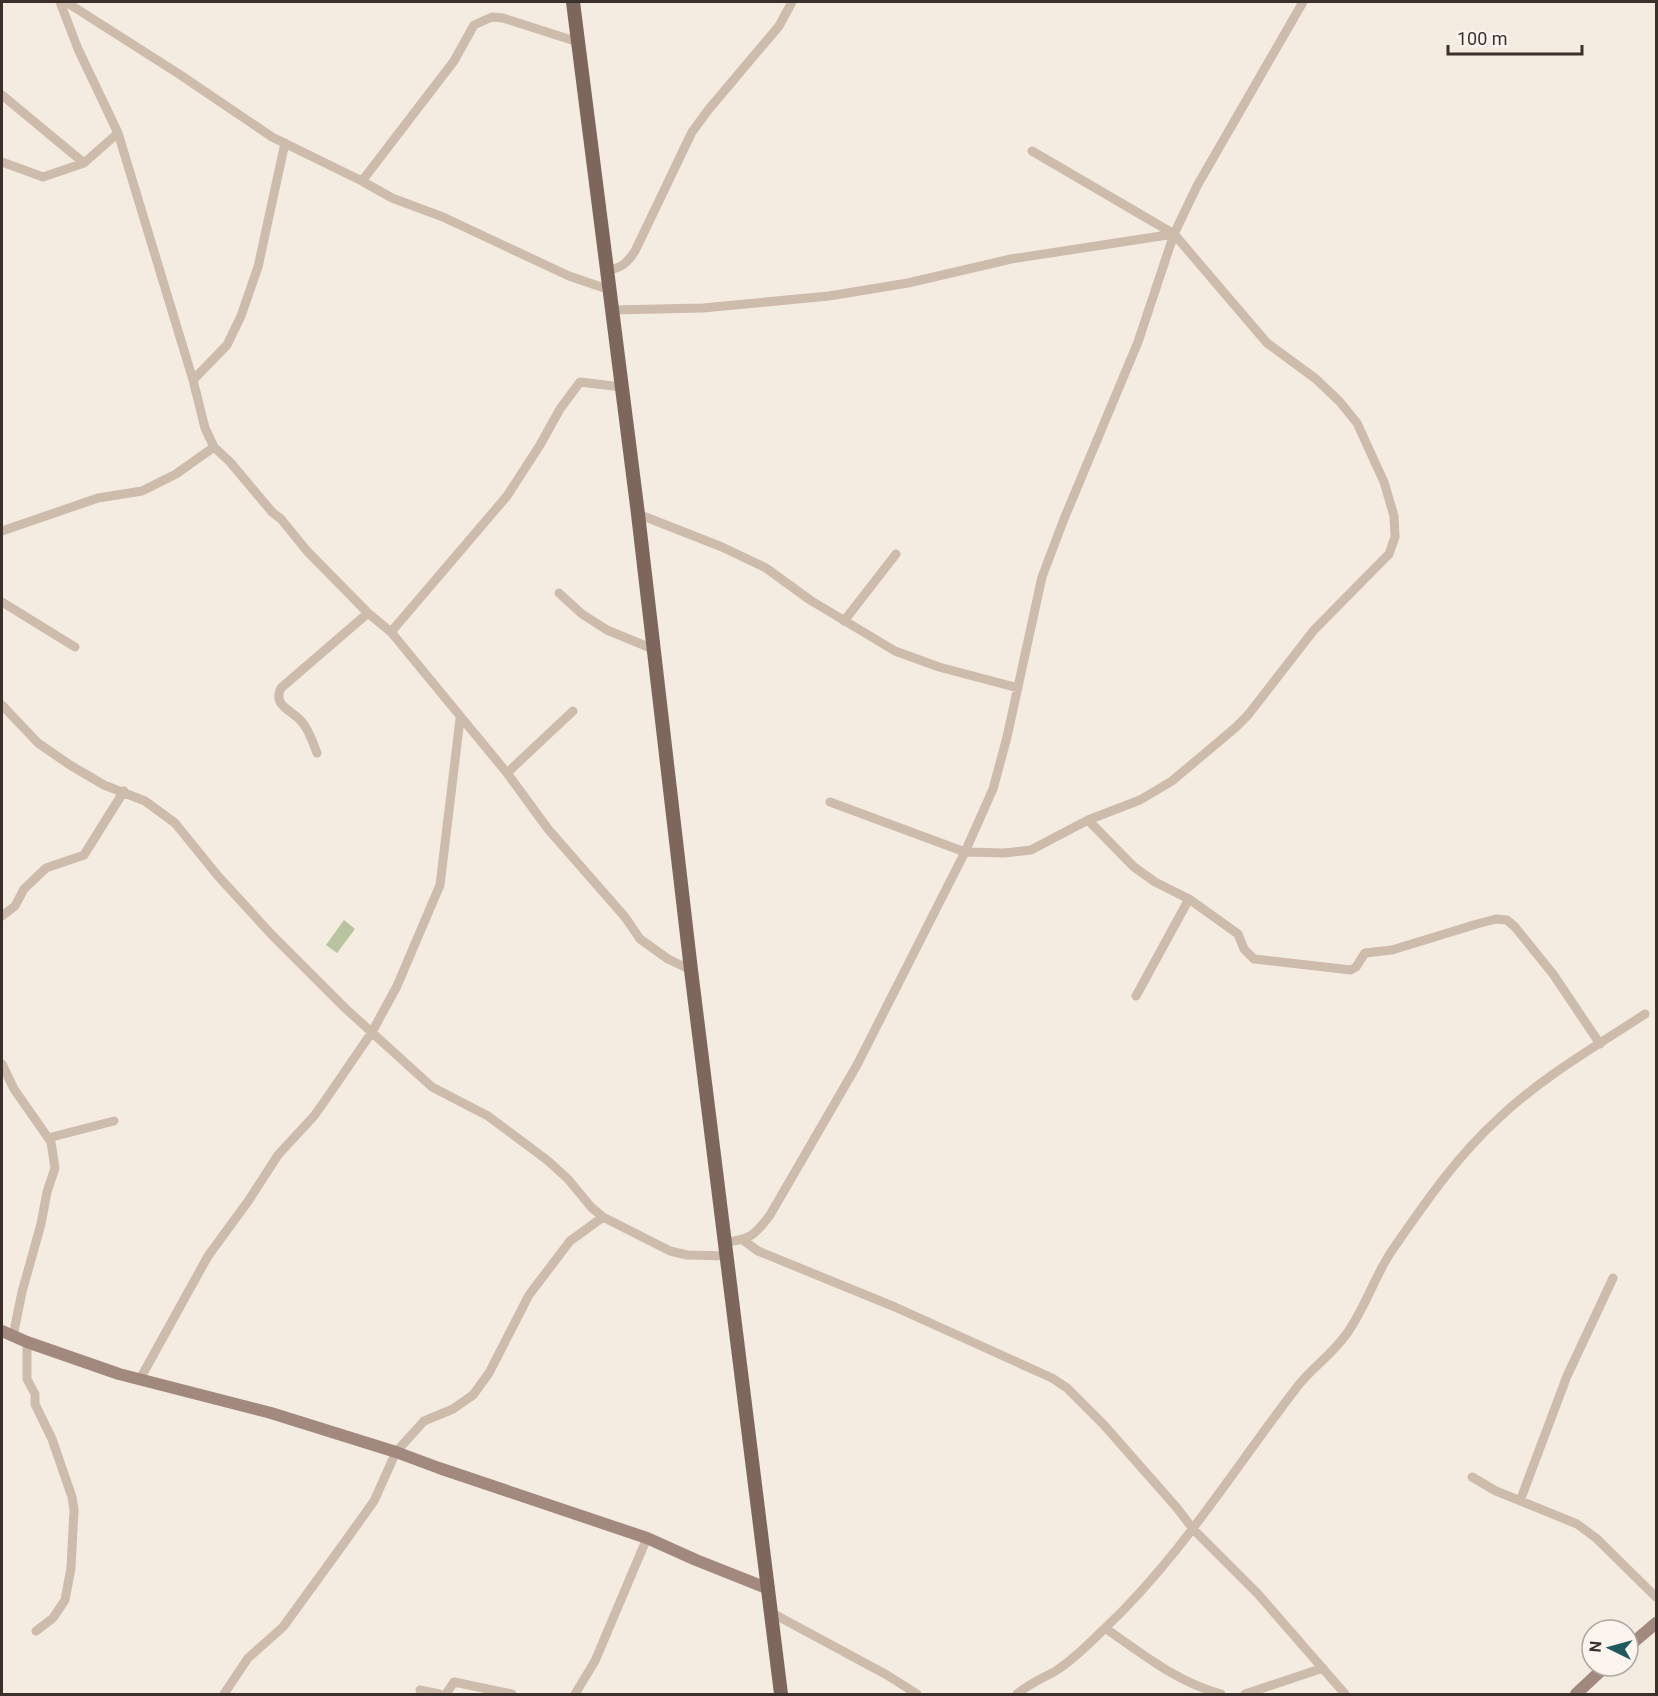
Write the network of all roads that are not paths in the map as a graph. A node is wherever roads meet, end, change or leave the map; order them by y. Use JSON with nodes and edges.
{"nodes":[{"id":1,"x":60,"y":2,"type":"edge"},
{"id":2,"x":66,"y":2,"type":"edge"},
{"id":3,"x":573,"y":2,"type":"edge"},
{"id":4,"x":792,"y":2,"type":"edge"},
{"id":5,"x":1303,"y":2,"type":"edge"},
{"id":6,"x":578,"y":42,"type":"junction"},
{"id":7,"x":2,"y":95,"type":"edge"},
{"id":8,"x":118,"y":133,"type":"junction"},
{"id":9,"x":285,"y":143,"type":"junction"},
{"id":10,"x":1032,"y":151,"type":"dead end"},
{"id":11,"x":2,"y":162,"type":"edge"},
{"id":12,"x":84,"y":163,"type":"junction"},
{"id":13,"x":362,"y":181,"type":"junction"},
{"id":14,"x":1174,"y":234,"type":"junction"},
{"id":15,"x":608,"y":270,"type":"junction"},
{"id":16,"x":610,"y":290,"type":"junction"},
{"id":17,"x":612,"y":310,"type":"junction"},
{"id":18,"x":193,"y":380,"type":"junction"},
{"id":19,"x":622,"y":387,"type":"junction"},
{"id":20,"x":214,"y":447,"type":"junction"},
{"id":21,"x":638,"y":514,"type":"junction"},
{"id":22,"x":2,"y":531,"type":"edge"},
{"id":23,"x":896,"y":554,"type":"dead end"},
{"id":24,"x":559,"y":592,"type":"dead end"},
{"id":25,"x":2,"y":602,"type":"edge"},
{"id":26,"x":368,"y":613,"type":"junction"},
{"id":27,"x":844,"y":621,"type":"junction"},
{"id":28,"x":391,"y":632,"type":"junction"},
{"id":29,"x":75,"y":647,"type":"dead end"},
{"id":30,"x":653,"y":649,"type":"junction"},
{"id":31,"x":1018,"y":688,"type":"junction"},
{"id":32,"x":2,"y":705,"type":"edge"},
{"id":33,"x":573,"y":711,"type":"dead end"},
{"id":34,"x":460,"y":718,"type":"junction"},
{"id":35,"x":317,"y":753,"type":"dead end"},
{"id":36,"x":507,"y":773,"type":"junction"},
{"id":37,"x":124,"y":791,"type":"junction"},
{"id":38,"x":830,"y":802,"type":"dead end"},
{"id":39,"x":1088,"y":820,"type":"junction"},
{"id":40,"x":965,"y":852,"type":"junction"},
{"id":41,"x":1189,"y":899,"type":"junction"},
{"id":42,"x":2,"y":916,"type":"edge"},
{"id":43,"x":691,"y":970,"type":"junction"},
{"id":44,"x":1136,"y":996,"type":"dead end"},
{"id":45,"x":1645,"y":1014,"type":"dead end"},
{"id":46,"x":372,"y":1032,"type":"junction"},
{"id":47,"x":1600,"y":1044,"type":"junction"},
{"id":48,"x":2,"y":1064,"type":"edge"},
{"id":49,"x":114,"y":1121,"type":"dead end"},
{"id":50,"x":48,"y":1138,"type":"junction"},
{"id":51,"x":603,"y":1217,"type":"junction"},
{"id":52,"x":743,"y":1240,"type":"junction"},
{"id":53,"x":726,"y":1249,"type":"junction"},
{"id":54,"x":1613,"y":1278,"type":"dead end"},
{"id":55,"x":8,"y":1334,"type":"edge"},
{"id":56,"x":27,"y":1342,"type":"junction"},
{"id":57,"x":140,"y":1379,"type":"junction"},
{"id":58,"x":396,"y":1452,"type":"junction"},
{"id":59,"x":1472,"y":1477,"type":"dead end"},
{"id":60,"x":1520,"y":1501,"type":"junction"},
{"id":61,"x":1192,"y":1528,"type":"junction"},
{"id":62,"x":647,"y":1538,"type":"junction"},
{"id":63,"x":769,"y":1589,"type":"junction"},
{"id":64,"x":1656,"y":1598,"type":"edge"},
{"id":65,"x":772,"y":1613,"type":"junction"},
{"id":66,"x":1656,"y":1623,"type":"edge"},
{"id":67,"x":1105,"y":1628,"type":"junction"},
{"id":68,"x":36,"y":1631,"type":"dead end"},
{"id":69,"x":1640,"y":1637,"type":"edge"},
{"id":70,"x":1323,"y":1668,"type":"junction"},
{"id":71,"x":1594,"y":1678,"type":"edge"},
{"id":72,"x":420,"y":1690,"type":"dead end"},
{"id":73,"x":224,"y":1695,"type":"edge"},
{"id":74,"x":439,"y":1695,"type":"edge"},
{"id":75,"x":446,"y":1695,"type":"edge"},
{"id":76,"x":512,"y":1695,"type":"edge"},
{"id":77,"x":576,"y":1695,"type":"edge"},
{"id":78,"x":781,"y":1695,"type":"edge"},
{"id":79,"x":917,"y":1695,"type":"edge"},
{"id":80,"x":1017,"y":1695,"type":"edge"},
{"id":81,"x":1221,"y":1695,"type":"edge"},
{"id":82,"x":1245,"y":1695,"type":"edge"},
{"id":83,"x":1345,"y":1695,"type":"edge"},
{"id":84,"x":1576,"y":1695,"type":"edge"}],
"edges":[{"from":1,"to":8,"type":"street"},
{"from":2,"to":9,"type":"street"},
{"from":3,"to":6,"type":"main road"},
{"from":4,"to":15,"type":"street"},
{"from":5,"to":14,"type":"street"},
{"from":6,"to":13,"type":"street"},
{"from":6,"to":15,"type":"main road"},
{"from":7,"to":12,"type":"street"},
{"from":8,"to":12,"type":"street"},
{"from":8,"to":18,"type":"street"},
{"from":9,"to":13,"type":"street"},
{"from":9,"to":18,"type":"street"},
{"from":10,"to":14,"type":"street"},
{"from":11,"to":12,"type":"street"},
{"from":13,"to":16,"type":"street"},
{"from":14,"to":17,"type":"street"},
{"from":14,"to":31,"type":"street"},
{"from":14,"to":39,"type":"street"},
{"from":15,"to":16,"type":"main road"},
{"from":16,"to":17,"type":"main road"},
{"from":17,"to":19,"type":"main road"},
{"from":18,"to":20,"type":"street"},
{"from":19,"to":21,"type":"main road"},
{"from":19,"to":28,"type":"street"},
{"from":20,"to":22,"type":"street"},
{"from":20,"to":26,"type":"street"},
{"from":21,"to":27,"type":"street"},
{"from":21,"to":30,"type":"main road"},
{"from":23,"to":27,"type":"street"},
{"from":24,"to":30,"type":"street"},
{"from":25,"to":29,"type":"street"},
{"from":26,"to":28,"type":"street"},
{"from":26,"to":35,"type":"street"},
{"from":27,"to":31,"type":"street"},
{"from":28,"to":34,"type":"street"},
{"from":30,"to":43,"type":"main road"},
{"from":31,"to":40,"type":"street"},
{"from":32,"to":37,"type":"street"},
{"from":33,"to":36,"type":"street"},
{"from":34,"to":36,"type":"street"},
{"from":34,"to":46,"type":"street"},
{"from":36,"to":43,"type":"street"},
{"from":37,"to":42,"type":"street"},
{"from":37,"to":46,"type":"street"},
{"from":38,"to":40,"type":"street"},
{"from":39,"to":40,"type":"street"},
{"from":39,"to":41,"type":"street"},
{"from":40,"to":52,"type":"street"},
{"from":41,"to":44,"type":"street"},
{"from":41,"to":47,"type":"street"},
{"from":43,"to":53,"type":"main road"},
{"from":45,"to":47,"type":"street"},
{"from":46,"to":51,"type":"street"},
{"from":46,"to":57,"type":"street"},
{"from":47,"to":61,"type":"street"},
{"from":48,"to":50,"type":"street"},
{"from":49,"to":50,"type":"street"},
{"from":50,"to":55,"type":"street"},
{"from":51,"to":53,"type":"street"},
{"from":51,"to":58,"type":"street"},
{"from":52,"to":53,"type":"street"},
{"from":52,"to":61,"type":"street"},
{"from":53,"to":63,"type":"main road"},
{"from":54,"to":60,"type":"street"},
{"from":55,"to":56,"type":"street"},
{"from":56,"to":57,"type":"street"},
{"from":56,"to":68,"type":"street"},
{"from":57,"to":58,"type":"street"},
{"from":58,"to":62,"type":"street"},
{"from":58,"to":73,"type":"street"},
{"from":59,"to":60,"type":"street"},
{"from":60,"to":64,"type":"street"},
{"from":61,"to":67,"type":"street"},
{"from":61,"to":70,"type":"street"},
{"from":62,"to":63,"type":"street"},
{"from":62,"to":77,"type":"street"},
{"from":63,"to":65,"type":"main road"},
{"from":65,"to":78,"type":"main road"},
{"from":65,"to":79,"type":"street"},
{"from":66,"to":69,"type":"street"},
{"from":67,"to":80,"type":"street"},
{"from":67,"to":81,"type":"street"},
{"from":70,"to":82,"type":"street"},
{"from":70,"to":83,"type":"street"},
{"from":71,"to":84,"type":"street"},
{"from":72,"to":74,"type":"street"},
{"from":75,"to":76,"type":"street"}]}
